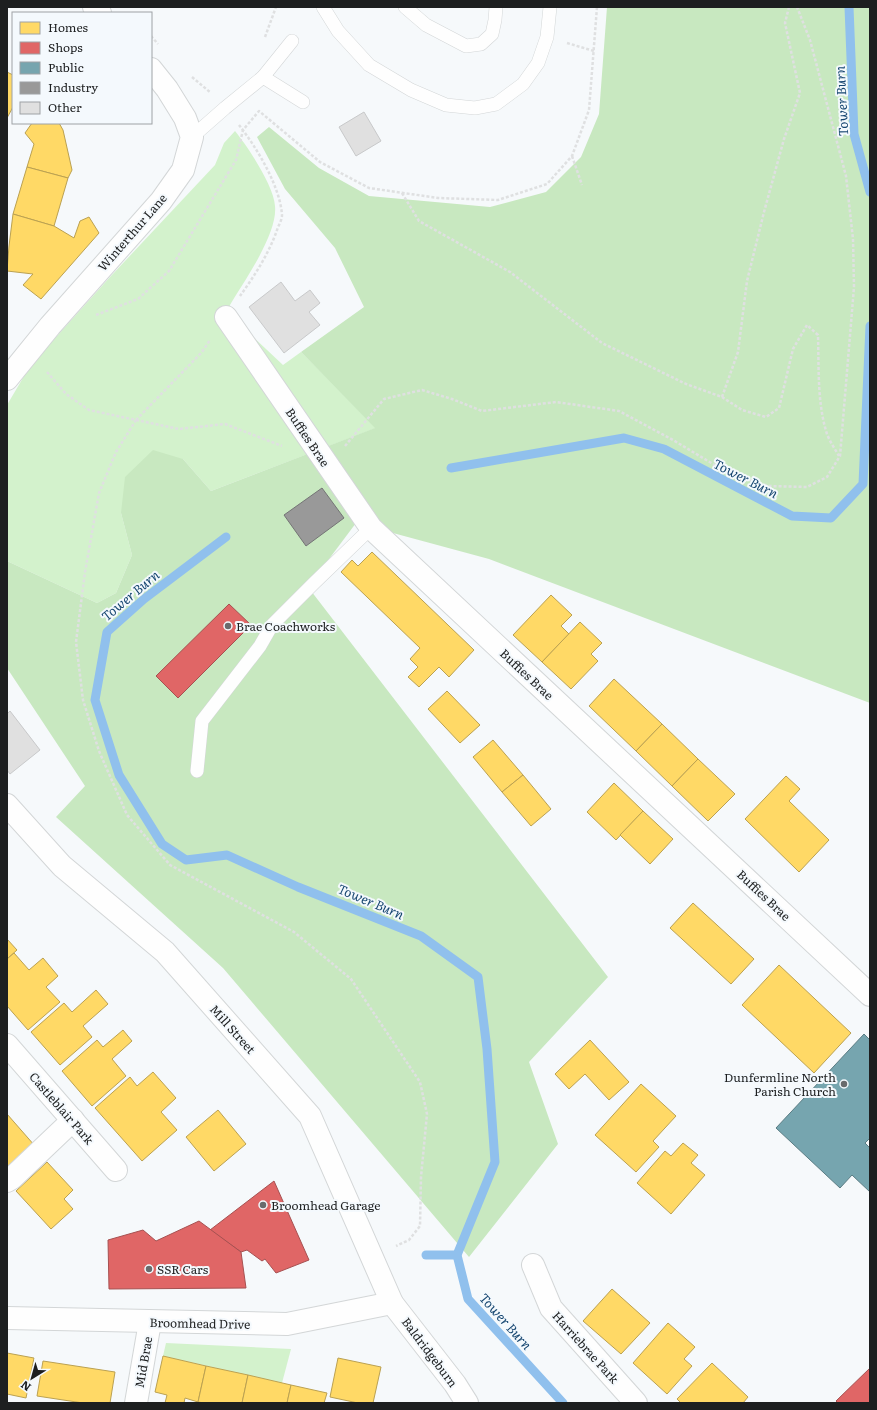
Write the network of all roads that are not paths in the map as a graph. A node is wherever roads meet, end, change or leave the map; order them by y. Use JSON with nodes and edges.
{"nodes":[{"id":1,"x":323,"y":7,"type":"edge"},
{"id":2,"x":405,"y":7,"type":"edge"},
{"id":3,"x":496,"y":7,"type":"edge"},
{"id":4,"x":550,"y":7,"type":"edge"},
{"id":5,"x":292,"y":41,"type":"dead end"},
{"id":6,"x":152,"y":70,"type":"edge"},
{"id":7,"x":263,"y":77,"type":"junction"},
{"id":8,"x":304,"y":102,"type":"dead end"},
{"id":9,"x":192,"y":138,"type":"junction"},
{"id":10,"x":226,"y":317,"type":"road end"},
{"id":11,"x":7,"y":379,"type":"edge"},
{"id":12,"x":371,"y":528,"type":"junction"},
{"id":13,"x":197,"y":771,"type":"dead end"},
{"id":14,"x":7,"y":805,"type":"edge"},
{"id":15,"x":870,"y":995,"type":"edge"},
{"id":16,"x":7,"y":1045,"type":"edge"},
{"id":17,"x":73,"y":1120,"type":"junction"},
{"id":18,"x":116,"y":1170,"type":"dead end"},
{"id":19,"x":7,"y":1181,"type":"edge"},
{"id":20,"x":533,"y":1265,"type":"dead end"},
{"id":21,"x":392,"y":1302,"type":"junction"},
{"id":22,"x":7,"y":1318,"type":"edge"},
{"id":23,"x":150,"y":1322,"type":"junction"},
{"id":24,"x":136,"y":1403,"type":"edge"},
{"id":25,"x":467,"y":1403,"type":"edge"},
{"id":26,"x":636,"y":1403,"type":"edge"}],
"edges":[{"from":1,"to":4,"type":"lane"},
{"from":2,"to":3,"type":"lane"},
{"from":5,"to":7,"type":"lane"},
{"from":6,"to":9,"type":"street"},
{"from":7,"to":8,"type":"lane"},
{"from":7,"to":9,"type":"lane"},
{"from":9,"to":11,"type":"street","name":"Winterthur Lane"},
{"from":10,"to":12,"type":"street","name":"Buffies Brae"},
{"from":12,"to":13,"type":"lane"},
{"from":12,"to":15,"type":"street","name":"Buffies Brae"},
{"from":14,"to":21,"type":"street","name":"Mill Street"},
{"from":16,"to":17,"type":"street","name":"Castleblair Park"},
{"from":17,"to":18,"type":"street","name":"Castleblair Park"},
{"from":17,"to":19,"type":"street"},
{"from":20,"to":26,"type":"street","name":"Harriebrae Park"},
{"from":21,"to":23,"type":"street","name":"Broomhead Drive"},
{"from":21,"to":25,"type":"street","name":"Baldridgeburn"},
{"from":22,"to":23,"type":"street","name":"Broomhead Drive"},
{"from":23,"to":24,"type":"street","name":"Mid Brae"}]}
